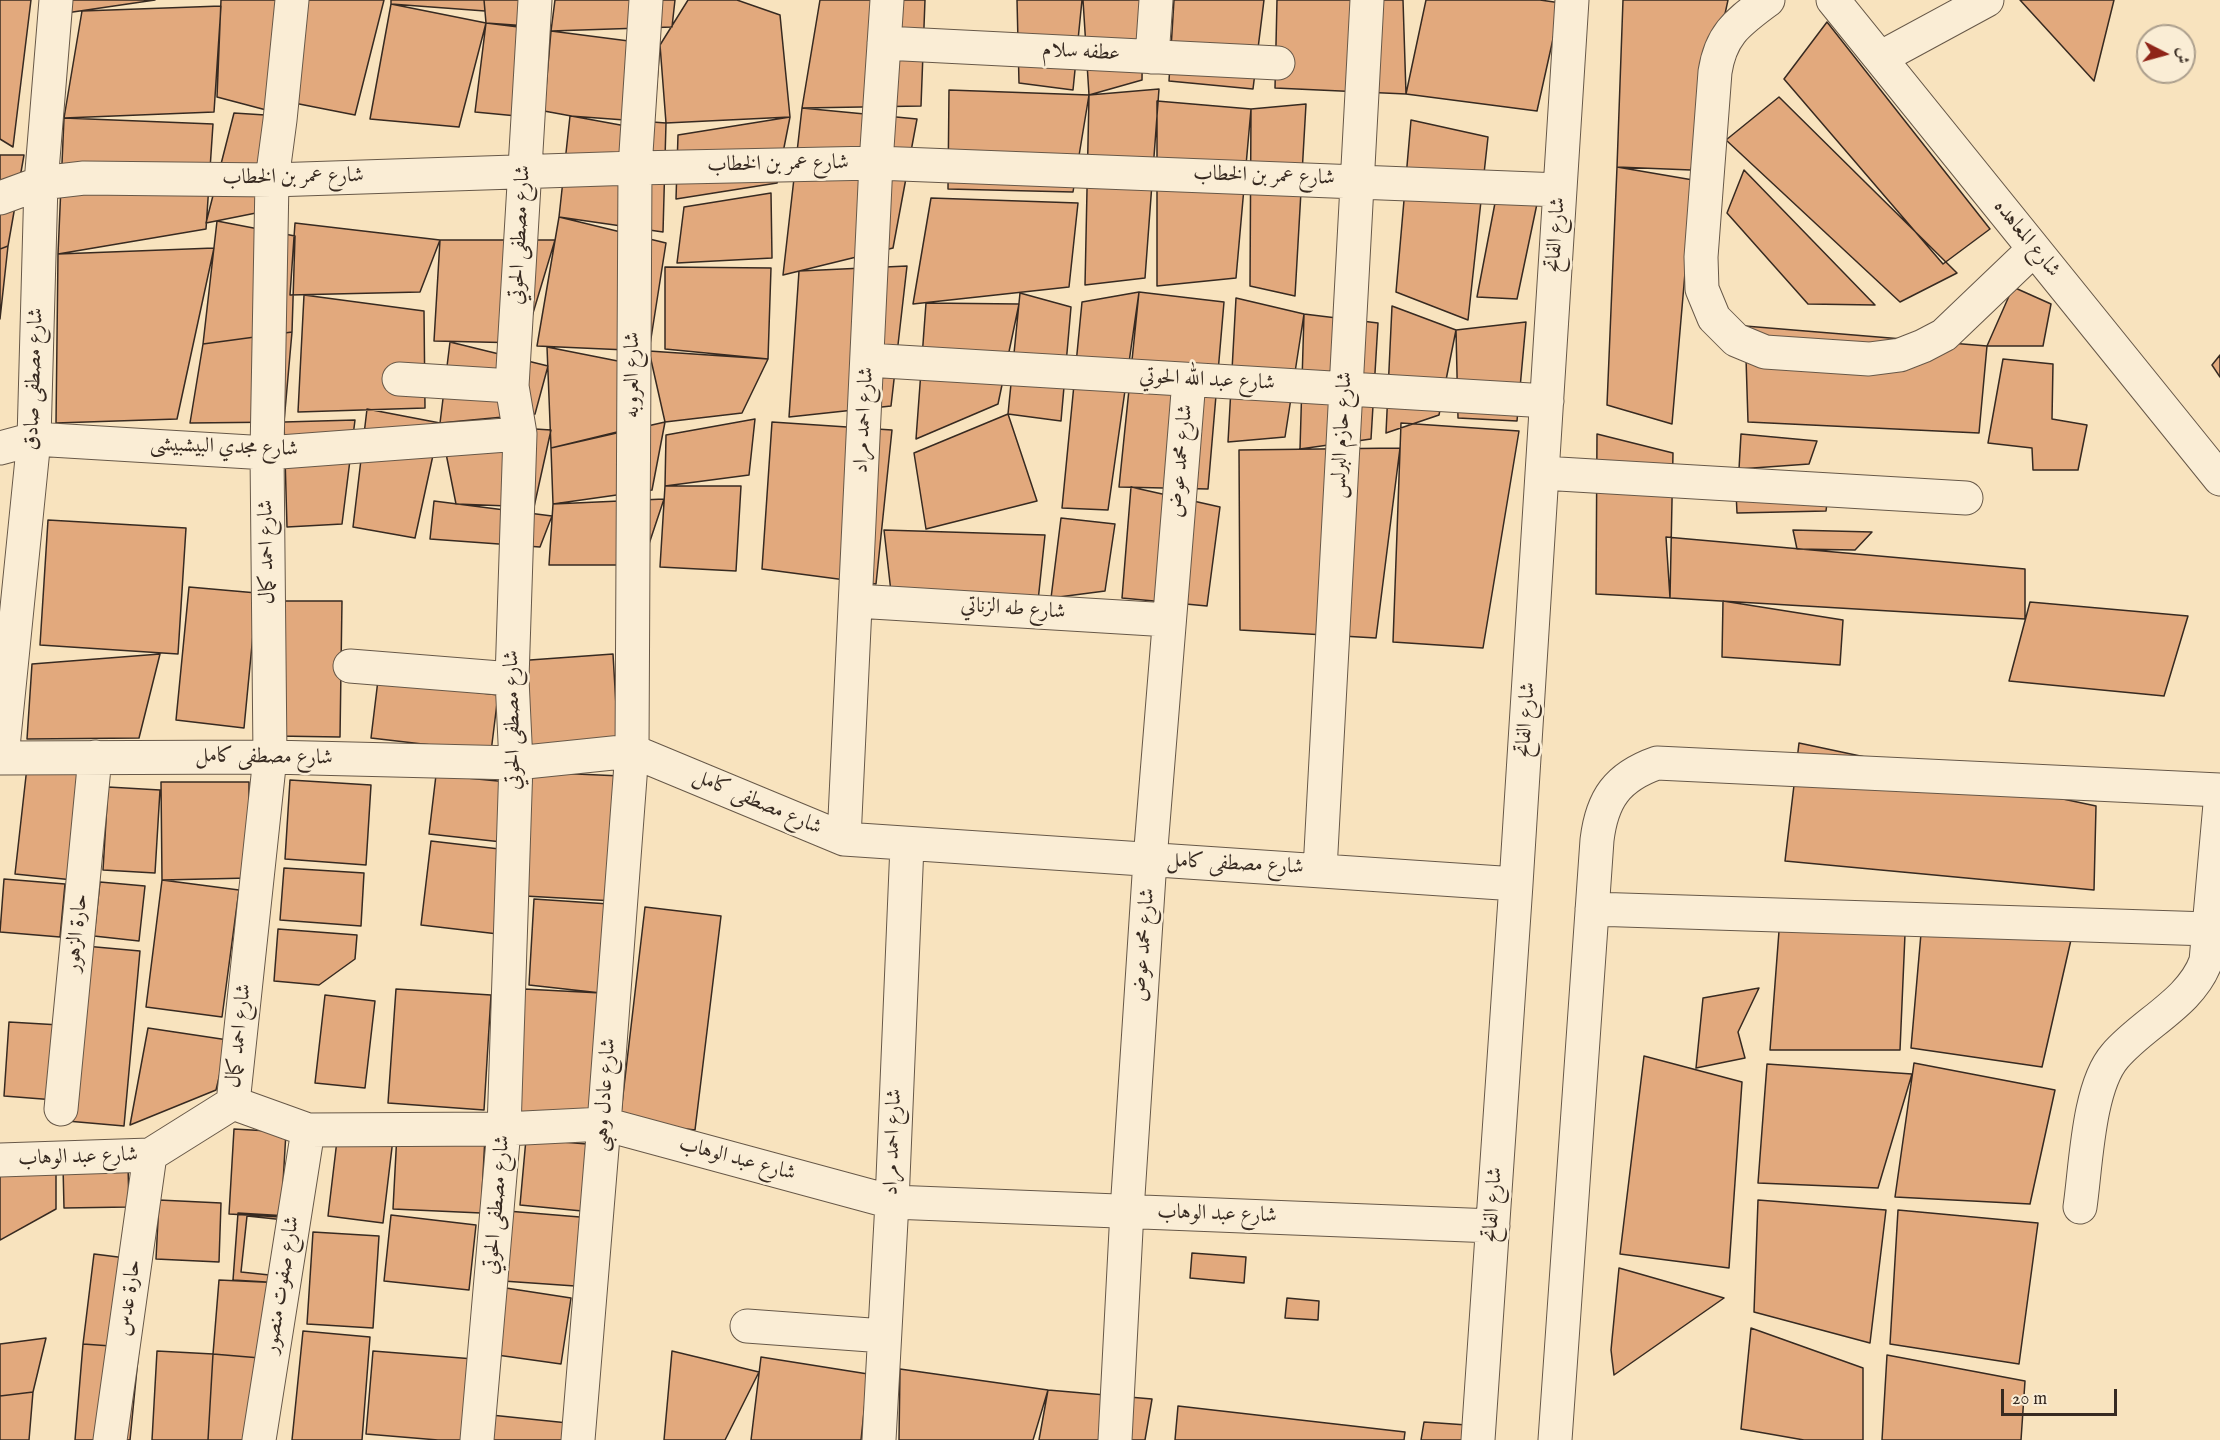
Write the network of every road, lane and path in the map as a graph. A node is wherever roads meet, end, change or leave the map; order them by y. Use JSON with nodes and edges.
{"nodes":[{"id":1,"x":56,"y":0,"type":"edge"},
{"id":2,"x":292,"y":0,"type":"edge"},
{"id":3,"x":535,"y":0,"type":"edge"},
{"id":4,"x":646,"y":0,"type":"edge"},
{"id":5,"x":887,"y":0,"type":"edge"},
{"id":6,"x":1156,"y":0,"type":"edge"},
{"id":7,"x":1366,"y":0,"type":"edge"},
{"id":8,"x":1572,"y":0,"type":"edge"},
{"id":9,"x":1768,"y":0,"type":"edge"},
{"id":10,"x":1833,"y":0,"type":"edge"},
{"id":11,"x":1980,"y":2,"type":"edge"},
{"id":12,"x":884,"y":43,"type":"junction"},
{"id":13,"x":1152,"y":57,"type":"junction"},
{"id":14,"x":1880,"y":58,"type":"junction"},
{"id":15,"x":1278,"y":63,"type":"dead end"},
{"id":16,"x":876,"y":164,"type":"junction"},
{"id":17,"x":635,"y":168,"type":"junction"},
{"id":18,"x":524,"y":172,"type":"junction"},
{"id":19,"x":272,"y":180,"type":"junction"},
{"id":20,"x":1356,"y":180,"type":"junction"},
{"id":21,"x":41,"y":183,"type":"junction"},
{"id":22,"x":1560,"y":190,"type":"junction"},
{"id":23,"x":0,"y":198,"type":"edge"},
{"id":24,"x":2034,"y":249,"type":"junction"},
{"id":25,"x":867,"y":360,"type":"junction"},
{"id":26,"x":399,"y":379,"type":"dead end"},
{"id":27,"x":1189,"y":380,"type":"junction"},
{"id":28,"x":512,"y":386,"type":"junction"},
{"id":29,"x":1346,"y":389,"type":"junction"},
{"id":30,"x":1546,"y":401,"type":"junction"},
{"id":31,"x":520,"y":434,"type":"junction"},
{"id":32,"x":34,"y":439,"type":"junction"},
{"id":33,"x":0,"y":448,"type":"edge"},
{"id":34,"x":267,"y":453,"type":"junction"},
{"id":35,"x":1542,"y":473,"type":"junction"},
{"id":36,"x":2220,"y":479,"type":"edge"},
{"id":37,"x":1966,"y":498,"type":"dead end"},
{"id":38,"x":856,"y":601,"type":"junction"},
{"id":39,"x":1170,"y":620,"type":"junction"},
{"id":40,"x":350,"y":666,"type":"dead end"},
{"id":41,"x":512,"y":679,"type":"junction"},
{"id":42,"x":632,"y":750,"type":"junction"},
{"id":43,"x":95,"y":757,"type":"junction"},
{"id":44,"x":270,"y":757,"type":"junction"},
{"id":45,"x":1,"y":758,"type":"edge"},
{"id":46,"x":516,"y":763,"type":"junction"},
{"id":47,"x":2220,"y":790,"type":"edge"},
{"id":48,"x":2220,"y":804,"type":"edge"},
{"id":49,"x":844,"y":839,"type":"junction"},
{"id":50,"x":907,"y":845,"type":"junction"},
{"id":51,"x":1150,"y":860,"type":"junction"},
{"id":52,"x":1320,"y":870,"type":"junction"},
{"id":53,"x":1516,"y":884,"type":"junction"},
{"id":54,"x":1593,"y":909,"type":"junction"},
{"id":55,"x":2209,"y":929,"type":"junction"},
{"id":56,"x":233,"y":1103,"type":"junction"},
{"id":57,"x":61,"y":1109,"type":"dead end"},
{"id":58,"x":604,"y":1124,"type":"junction"},
{"id":59,"x":504,"y":1128,"type":"junction"},
{"id":60,"x":308,"y":1130,"type":"junction"},
{"id":61,"x":150,"y":1155,"type":"junction"},
{"id":62,"x":0,"y":1160,"type":"edge"},
{"id":63,"x":892,"y":1202,"type":"junction"},
{"id":64,"x":2080,"y":1207,"type":"dead end"},
{"id":65,"x":1127,"y":1211,"type":"junction"},
{"id":66,"x":1493,"y":1226,"type":"junction"},
{"id":67,"x":747,"y":1326,"type":"dead end"},
{"id":68,"x":884,"y":1336,"type":"junction"},
{"id":69,"x":110,"y":1440,"type":"edge"},
{"id":70,"x":259,"y":1440,"type":"edge"},
{"id":71,"x":477,"y":1440,"type":"edge"},
{"id":72,"x":578,"y":1440,"type":"edge"},
{"id":73,"x":879,"y":1440,"type":"edge"},
{"id":74,"x":1115,"y":1440,"type":"edge"},
{"id":75,"x":1478,"y":1440,"type":"edge"},
{"id":76,"x":1556,"y":1440,"type":"edge"}],
"edges":[{"from":1,"to":21,"type":"street","name":"شارع مصطفى صادق"},
{"from":2,"to":19,"type":"street","name":"شارع احمد كمال"},
{"from":3,"to":18,"type":"street","name":"شارع مصطفى الحوتي"},
{"from":4,"to":17,"type":"street","name":"شارع العروبه"},
{"from":5,"to":12,"type":"street","name":"شارع احمد مراد"},
{"from":6,"to":13,"type":"street"},
{"from":7,"to":20,"type":"street","name":"شارع حازم البرلس"},
{"from":8,"to":22,"type":"street","name":"شارع الفاتح"},
{"from":9,"to":24,"type":"street"},
{"from":10,"to":14,"type":"street","name":"شارع المعاهده"},
{"from":11,"to":14,"type":"street"},
{"from":12,"to":13,"type":"street","name":"عطفه سلام"},
{"from":12,"to":16,"type":"street","name":"شارع احمد مراد"},
{"from":13,"to":15,"type":"street","name":"عطفه سلام"},
{"from":14,"to":24,"type":"street","name":"شارع المعاهده"},
{"from":16,"to":17,"type":"street","name":"شارع عمر بن الخطاب"},
{"from":16,"to":20,"type":"street","name":"شارع عمر بن الخطاب"},
{"from":16,"to":25,"type":"street","name":"شارع احمد مراد"},
{"from":17,"to":18,"type":"street","name":"شارع عمر بن الخطاب"},
{"from":17,"to":42,"type":"street","name":"شارع العروبه"},
{"from":18,"to":19,"type":"street","name":"شارع عمر بن الخطاب"},
{"from":18,"to":28,"type":"street","name":"شارع مصطفى الحوتي"},
{"from":19,"to":21,"type":"street","name":"شارع عمر بن الخطاب"},
{"from":19,"to":34,"type":"street","name":"شارع احمد كمال"},
{"from":20,"to":22,"type":"street","name":"شارع عمر بن الخطاب"},
{"from":20,"to":29,"type":"street","name":"شارع حازم البرلس"},
{"from":21,"to":23,"type":"street","name":"شارع عمر بن الخطاب"},
{"from":21,"to":32,"type":"street","name":"شارع مصطفى صادق"},
{"from":22,"to":30,"type":"street","name":"شارع الفاتح"},
{"from":24,"to":36,"type":"street","name":"شارع المعاهده"},
{"from":25,"to":27,"type":"street","name":"شارع عبد الله الحوتي"},
{"from":25,"to":38,"type":"street","name":"شارع احمد مراد"},
{"from":26,"to":28,"type":"street"},
{"from":27,"to":29,"type":"street","name":"شارع عبد الله الحوتي"},
{"from":27,"to":39,"type":"street","name":"شارع محمد عوض"},
{"from":28,"to":31,"type":"street","name":"شارع مصطفى الحوتي"},
{"from":29,"to":30,"type":"street","name":"شارع عبد الله الحوتي"},
{"from":29,"to":52,"type":"street","name":"شارع حازم البرلس"},
{"from":30,"to":35,"type":"street","name":"شارع الفاتح"},
{"from":31,"to":34,"type":"street","name":"شارع مجدي البيشبيشى"},
{"from":31,"to":41,"type":"street","name":"شارع مصطفى الحوتي"},
{"from":32,"to":33,"type":"street","name":"شارع مجدي البيشبيشى"},
{"from":32,"to":34,"type":"street","name":"شارع مجدي البيشبيشى"},
{"from":32,"to":45,"type":"street","name":"شارع مصطفى صادق"},
{"from":34,"to":44,"type":"street","name":"شارع احمد كمال"},
{"from":35,"to":37,"type":"street"},
{"from":35,"to":53,"type":"street","name":"شارع الفاتح"},
{"from":38,"to":39,"type":"street","name":"شارع طه الزناتي"},
{"from":38,"to":49,"type":"street","name":"شارع احمد مراد"},
{"from":39,"to":51,"type":"street","name":"شارع محمد عوض"},
{"from":40,"to":41,"type":"street"},
{"from":41,"to":46,"type":"street","name":"شارع مصطفى الحوتي"},
{"from":42,"to":46,"type":"street","name":"شارع مصطفى كامل"},
{"from":42,"to":49,"type":"street","name":"شارع مصطفى كامل"},
{"from":42,"to":58,"type":"street","name":"شارع عادل وهبى"},
{"from":43,"to":44,"type":"street","name":"شارع مصطفى كامل"},
{"from":43,"to":45,"type":"street","name":"شارع مصطفى كامل"},
{"from":43,"to":57,"type":"street","name":"حارة الزهور"},
{"from":44,"to":46,"type":"street","name":"شارع مصطفى كامل"},
{"from":44,"to":56,"type":"street","name":"شارع احمد كمال"},
{"from":46,"to":59,"type":"street","name":"شارع مصطفى الحوتي"},
{"from":47,"to":54,"type":"street"},
{"from":48,"to":55,"type":"street"},
{"from":49,"to":50,"type":"street","name":"شارع مصطفى كامل"},
{"from":50,"to":51,"type":"street","name":"شارع مصطفى كامل"},
{"from":50,"to":63,"type":"street","name":"شارع احمد مراد"},
{"from":51,"to":52,"type":"street","name":"شارع مصطفى كامل"},
{"from":51,"to":65,"type":"street","name":"شارع محمد عوض"},
{"from":52,"to":53,"type":"street","name":"شارع مصطفى كامل"},
{"from":53,"to":66,"type":"street","name":"شارع الفاتح"},
{"from":54,"to":55,"type":"street"},
{"from":54,"to":76,"type":"street"},
{"from":55,"to":64,"type":"street"},
{"from":56,"to":60,"type":"street","name":"شارع عبد الوهاب"},
{"from":56,"to":61,"type":"street","name":"شارع عبد الوهاب"},
{"from":58,"to":59,"type":"street","name":"شارع عبد الوهاب"},
{"from":58,"to":63,"type":"street","name":"شارع عبد الوهاب"},
{"from":58,"to":72,"type":"street","name":"شارع عادل وهبى"},
{"from":59,"to":60,"type":"street","name":"شارع عبد الوهاب"},
{"from":59,"to":71,"type":"street","name":"شارع مصطفى الحوتي"},
{"from":60,"to":70,"type":"street","name":"شارع صفوت منصور"},
{"from":61,"to":62,"type":"street","name":"شارع عبد الوهاب"},
{"from":61,"to":69,"type":"street","name":"حارة عدس"},
{"from":63,"to":65,"type":"street","name":"شارع عبد الوهاب"},
{"from":63,"to":68,"type":"street","name":"شارع احمد مراد"},
{"from":65,"to":66,"type":"street","name":"شارع عبد الوهاب"},
{"from":65,"to":74,"type":"street","name":"شارع محمد عوض"},
{"from":66,"to":75,"type":"street","name":"شارع الفاتح"},
{"from":67,"to":68,"type":"street"},
{"from":68,"to":73,"type":"street","name":"شارع احمد مراد"}]}
